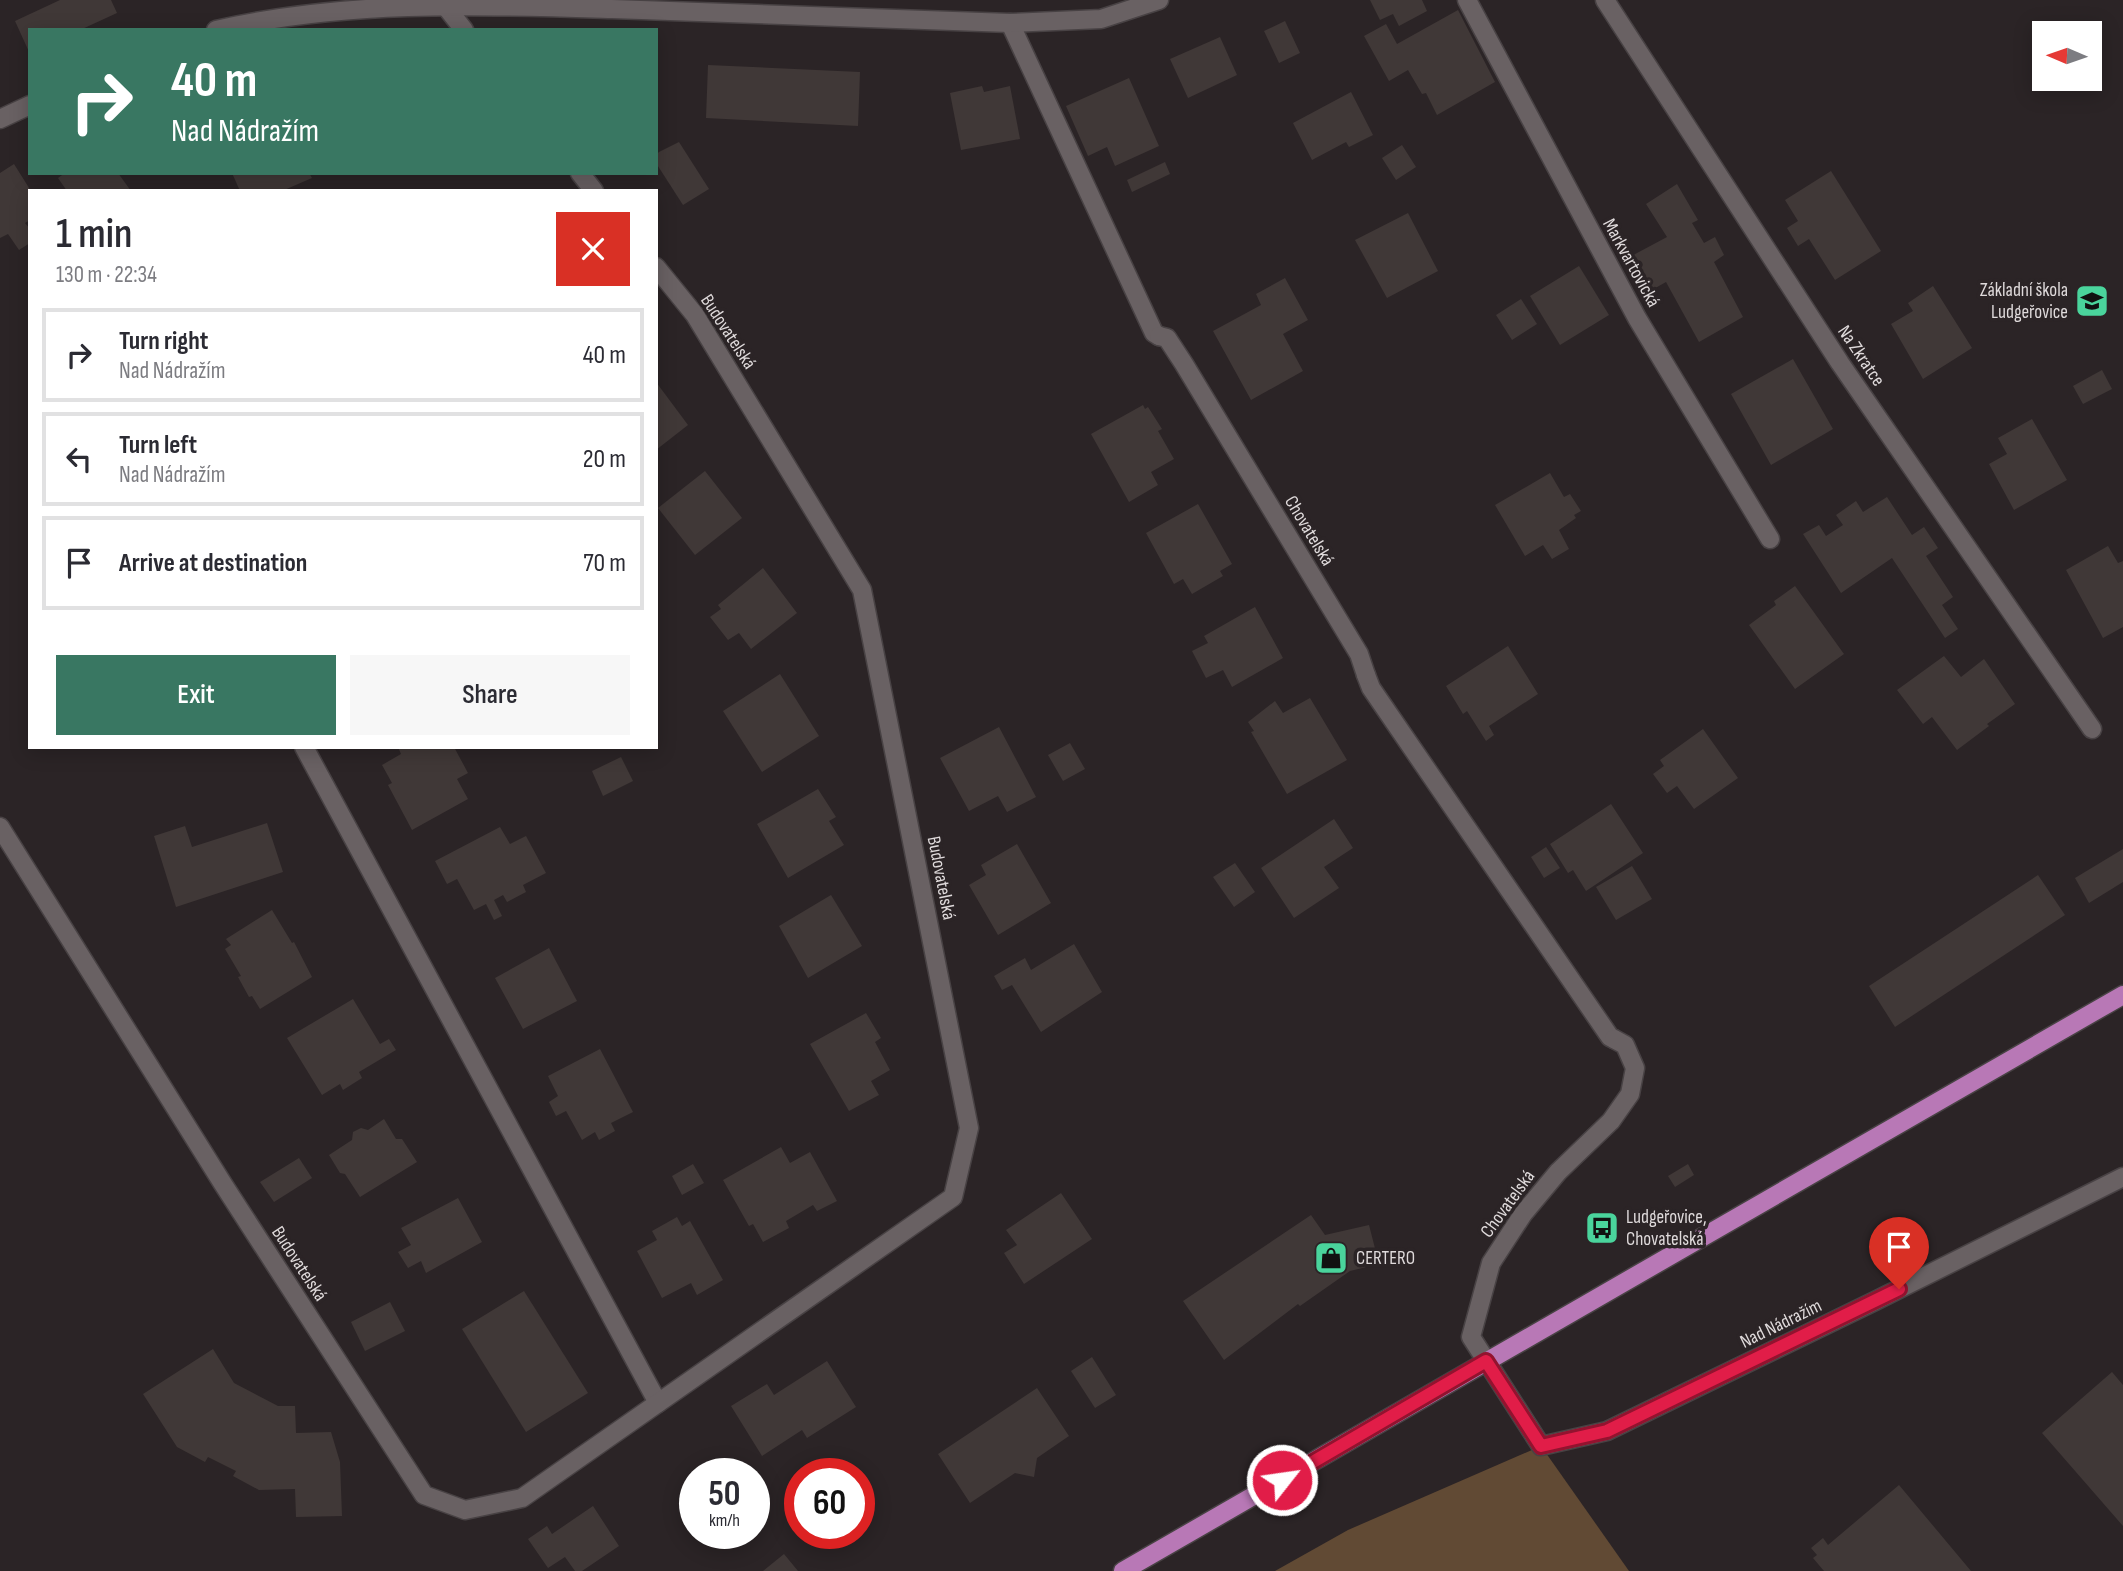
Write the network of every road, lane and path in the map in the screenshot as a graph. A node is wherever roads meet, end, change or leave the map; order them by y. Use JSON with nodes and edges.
{"nodes":[{"id":1,"x":1159,"y":0,"type":"edge"},
{"id":2,"x":1467,"y":0,"type":"edge"},
{"id":3,"x":1605,"y":0,"type":"edge"},
{"id":4,"x":443,"y":4,"type":"junction"},
{"id":5,"x":1010,"y":23,"type":"junction"},
{"id":6,"x":223,"y":28,"type":"edge"},
{"id":7,"x":462,"y":28,"type":"edge"},
{"id":8,"x":28,"y":106,"type":"edge"},
{"id":9,"x":0,"y":119,"type":"edge"},
{"id":10,"x":582,"y":175,"type":"edge"},
{"id":11,"x":592,"y":189,"type":"edge"},
{"id":12,"x":658,"y":269,"type":"edge"},
{"id":13,"x":1770,"y":539,"type":"dead end"},
{"id":14,"x":2092,"y":729,"type":"dead end"},
{"id":15,"x":304,"y":749,"type":"edge"},
{"id":16,"x":0,"y":827,"type":"edge"},
{"id":17,"x":2123,"y":995,"type":"edge"},
{"id":18,"x":2123,"y":1177,"type":"edge"},
{"id":19,"x":1486,"y":1361,"type":"junction"},
{"id":20,"x":657,"y":1403,"type":"junction"},
{"id":21,"x":1123,"y":1571,"type":"edge"}],
"edges":[{"from":1,"to":5,"type":"street"},
{"from":2,"to":13,"type":"street","name":"Markvartovická"},
{"from":3,"to":14,"type":"street","name":"Na Zkratce"},
{"from":4,"to":5,"type":"street"},
{"from":4,"to":6,"type":"street"},
{"from":4,"to":7,"type":"street"},
{"from":5,"to":19,"type":"street","name":"Chovatelská"},
{"from":8,"to":9,"type":"street"},
{"from":10,"to":11,"type":"street"},
{"from":12,"to":20,"type":"street","name":"Budovatelská"},
{"from":15,"to":20,"type":"street"},
{"from":16,"to":20,"type":"street","name":"Budovatelská"},
{"from":17,"to":19,"type":"main road"},
{"from":18,"to":19,"type":"street","name":"Nad Nádražím"},
{"from":19,"to":21,"type":"main road"}]}
